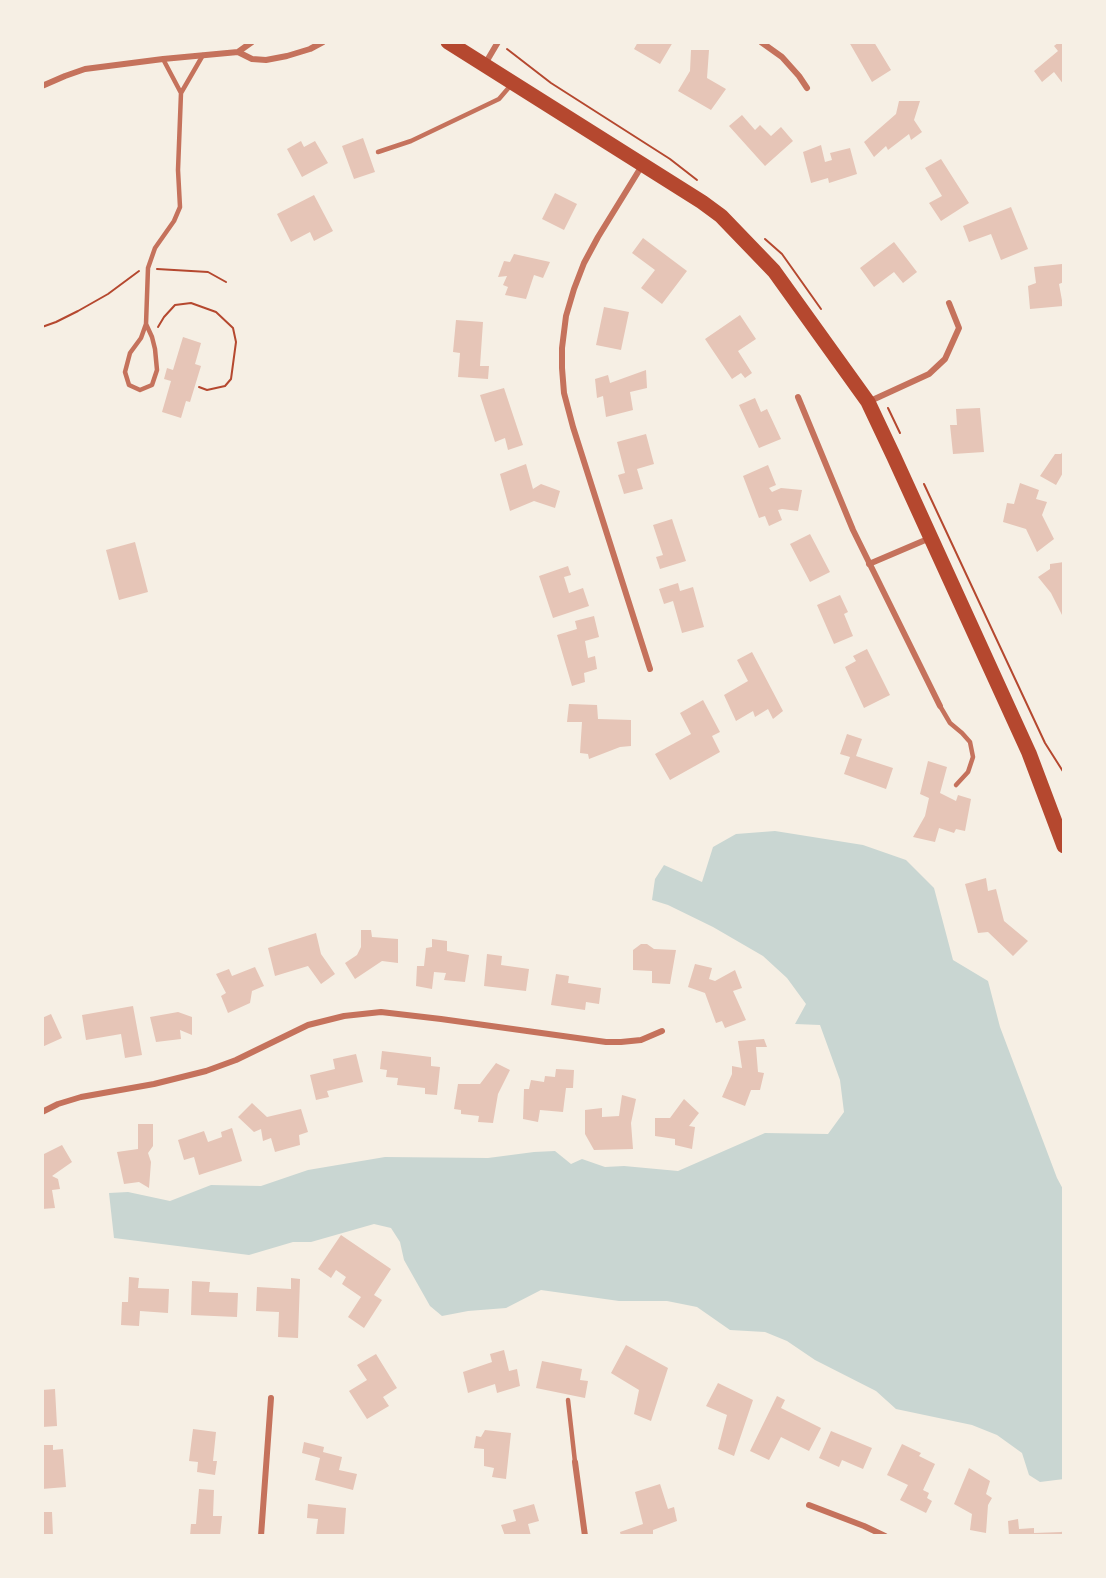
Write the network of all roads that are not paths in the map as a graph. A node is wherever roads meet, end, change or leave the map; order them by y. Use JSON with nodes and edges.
{"nodes":[{"id":1,"x":252,"y":42,"type":"edge"},
{"id":2,"x":323,"y":42,"type":"edge"},
{"id":3,"x":448,"y":42,"type":"edge"},
{"id":4,"x":498,"y":42,"type":"edge"},
{"id":5,"x":761,"y":42,"type":"edge"},
{"id":6,"x":238,"y":52,"type":"junction"},
{"id":7,"x":203,"y":55,"type":"junction"},
{"id":8,"x":163,"y":58,"type":"junction"},
{"id":9,"x":485,"y":65,"type":"junction"},
{"id":10,"x":513,"y":82,"type":"junction"},
{"id":11,"x":42,"y":86,"type":"edge"},
{"id":12,"x":807,"y":88,"type":"dead end"},
{"id":13,"x":181,"y":93,"type":"junction"},
{"id":14,"x":378,"y":152,"type":"dead end"},
{"id":15,"x":643,"y":164,"type":"junction"},
{"id":16,"x":949,"y":303,"type":"dead end"},
{"id":17,"x":146,"y":324,"type":"junction"},
{"id":18,"x":798,"y":397,"type":"dead end"},
{"id":19,"x":874,"y":399,"type":"junction"},
{"id":20,"x":931,"y":538,"type":"junction"},
{"id":21,"x":870,"y":564,"type":"junction"},
{"id":22,"x":650,"y":669,"type":"dead end"},
{"id":23,"x":940,"y":706,"type":"joint"},
{"id":24,"x":956,"y":785,"type":"dead end"},
{"id":25,"x":1061,"y":827,"type":"edge"},
{"id":26,"x":1064,"y":846,"type":"edge"},
{"id":27,"x":662,"y":1031,"type":"dead end"},
{"id":28,"x":42,"y":1112,"type":"edge"},
{"id":29,"x":271,"y":1398,"type":"dead end"},
{"id":30,"x":568,"y":1400,"type":"dead end"},
{"id":31,"x":575,"y":1462,"type":"joint"},
{"id":32,"x":809,"y":1505,"type":"dead end"},
{"id":33,"x":261,"y":1536,"type":"edge"},
{"id":34,"x":585,"y":1536,"type":"edge"},
{"id":35,"x":885,"y":1536,"type":"edge"}],
"edges":[{"from":1,"to":6,"type":"street"},
{"from":2,"to":6,"type":"street"},
{"from":3,"to":9,"type":"main road"},
{"from":4,"to":9,"type":"street"},
{"from":5,"to":12,"type":"street"},
{"from":6,"to":7,"type":"street"},
{"from":7,"to":8,"type":"street"},
{"from":7,"to":13,"type":"lane"},
{"from":8,"to":11,"type":"street"},
{"from":8,"to":13,"type":"lane"},
{"from":9,"to":10,"type":"main road"},
{"from":10,"to":14,"type":"lane"},
{"from":10,"to":15,"type":"main road"},
{"from":13,"to":17,"type":"lane"},
{"from":15,"to":19,"type":"main road"},
{"from":15,"to":22,"type":"street"},
{"from":16,"to":19,"type":"street"},
{"from":17,"to":17,"type":"lane"},
{"from":18,"to":21,"type":"street"},
{"from":19,"to":20,"type":"main road"},
{"from":20,"to":21,"type":"street"},
{"from":20,"to":25,"type":"main road"},
{"from":21,"to":23,"type":"street"},
{"from":23,"to":24,"type":"lane"},
{"from":25,"to":26,"type":"main road"},
{"from":27,"to":28,"type":"street"},
{"from":29,"to":33,"type":"street"},
{"from":30,"to":31,"type":"lane"},
{"from":31,"to":34,"type":"street"},
{"from":32,"to":35,"type":"street"}]}
